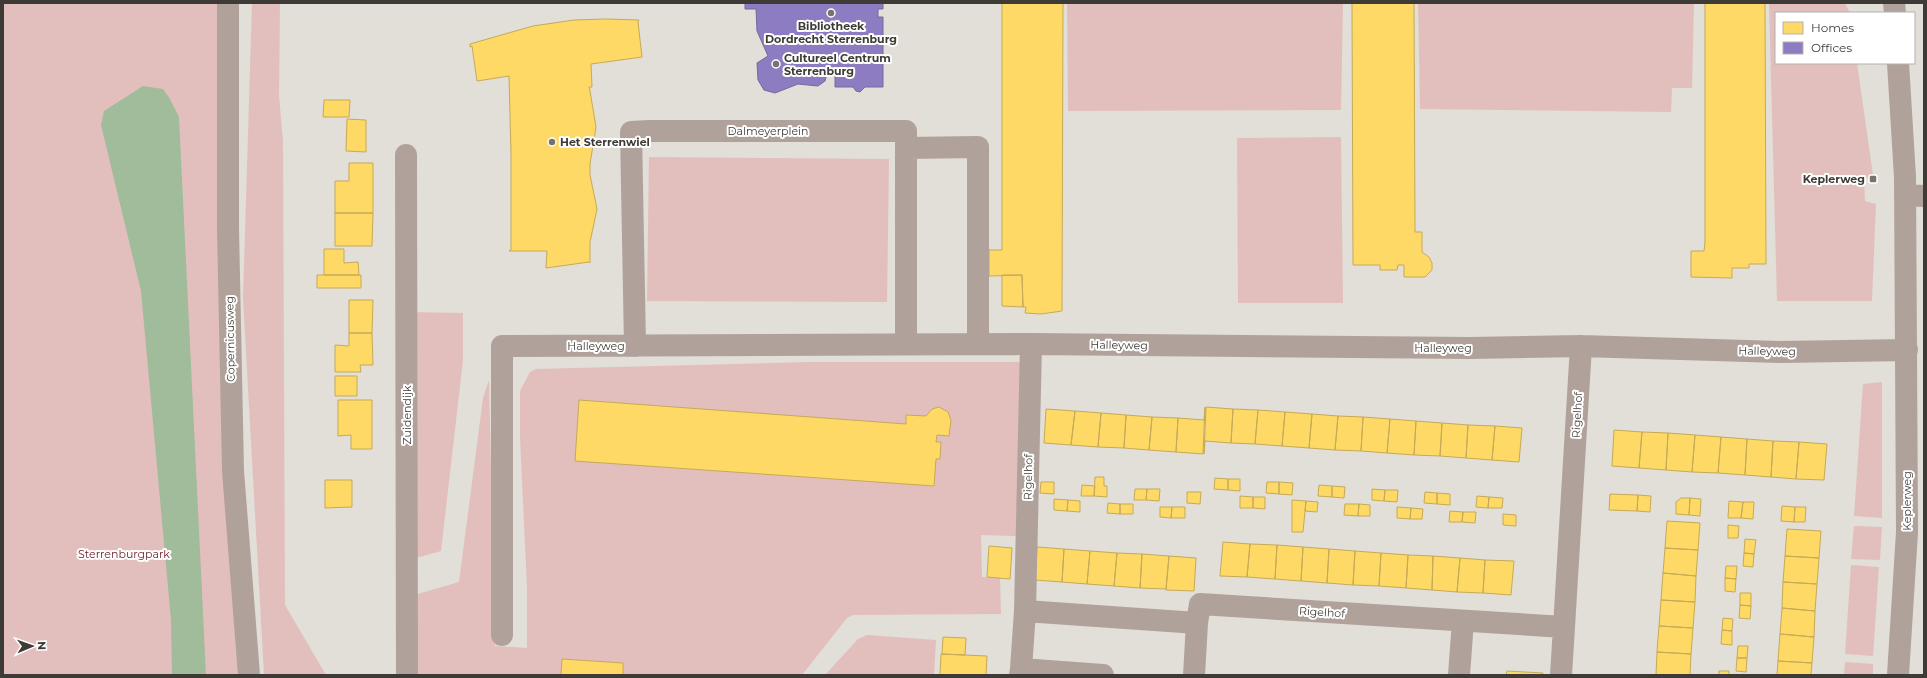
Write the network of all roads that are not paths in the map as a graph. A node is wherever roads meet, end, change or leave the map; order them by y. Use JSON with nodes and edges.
{"nodes":[{"id":1,"x":228,"y":3,"type":"edge"},
{"id":2,"x":1898,"y":64,"type":"edge"},
{"id":3,"x":906,"y":148,"type":"junction"},
{"id":4,"x":406,"y":155,"type":"dead end"},
{"id":5,"x":1914,"y":195,"type":"edge"},
{"id":6,"x":906,"y":344,"type":"junction"},
{"id":7,"x":978,"y":344,"type":"junction"},
{"id":8,"x":1031,"y":344,"type":"junction"},
{"id":9,"x":635,"y":346,"type":"junction"},
{"id":10,"x":1581,"y":346,"type":"junction"},
{"id":11,"x":1907,"y":350,"type":"junction"},
{"id":12,"x":1025,"y":611,"type":"junction"},
{"id":13,"x":1463,"y":621,"type":"junction"},
{"id":14,"x":1197,"y":623,"type":"junction"},
{"id":15,"x":1564,"y":627,"type":"junction"},
{"id":16,"x":502,"y":635,"type":"dead end"},
{"id":17,"x":1020,"y":672,"type":"edge"},
{"id":18,"x":250,"y":675,"type":"edge"},
{"id":19,"x":407,"y":675,"type":"edge"},
{"id":20,"x":1108,"y":675,"type":"edge"},
{"id":21,"x":1194,"y":675,"type":"edge"},
{"id":22,"x":1459,"y":675,"type":"edge"},
{"id":23,"x":1562,"y":675,"type":"edge"},
{"id":24,"x":1898,"y":675,"type":"edge"}],
"edges":[{"from":1,"to":18,"type":"street","name":"Copernicusweg"},
{"from":2,"to":5,"type":"street","name":"Keplerweg"},
{"from":3,"to":6,"type":"street","name":"Dalmeyerplein"},
{"from":3,"to":7,"type":"street"},
{"from":3,"to":9,"type":"street","name":"Dalmeyerplein"},
{"from":4,"to":19,"type":"street","name":"Zuidendijk"},
{"from":5,"to":11,"type":"street","name":"Keplerweg"},
{"from":6,"to":7,"type":"street","name":"Halleyweg"},
{"from":6,"to":9,"type":"street","name":"Halleyweg"},
{"from":7,"to":8,"type":"street","name":"Halleyweg"},
{"from":8,"to":10,"type":"street","name":"Halleyweg"},
{"from":8,"to":12,"type":"street","name":"Rigelhof"},
{"from":9,"to":16,"type":"street","name":"Halleyweg"},
{"from":10,"to":11,"type":"street","name":"Halleyweg"},
{"from":10,"to":15,"type":"street","name":"Rigelhof"},
{"from":11,"to":24,"type":"street","name":"Keplerweg"},
{"from":12,"to":14,"type":"street"},
{"from":12,"to":17,"type":"street","name":"Rigelhof"},
{"from":13,"to":14,"type":"street","name":"Rigelhof"},
{"from":13,"to":15,"type":"street","name":"Rigelhof"},
{"from":13,"to":22,"type":"street"},
{"from":14,"to":21,"type":"street","name":"Rigelhof"},
{"from":15,"to":23,"type":"street","name":"Rigelhof"},
{"from":17,"to":20,"type":"street"}]}
